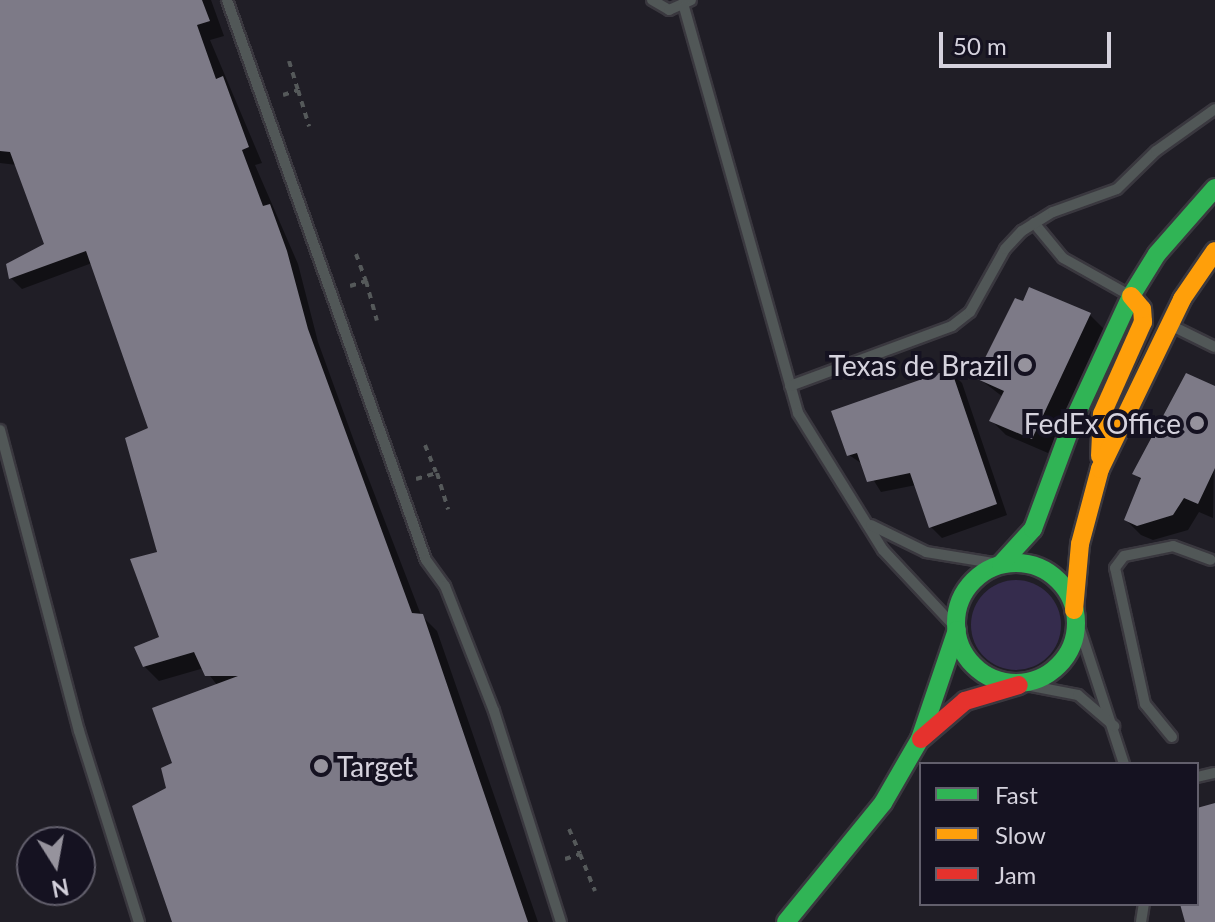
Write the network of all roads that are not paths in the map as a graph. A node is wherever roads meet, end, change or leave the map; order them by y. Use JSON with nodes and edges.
{"nodes":[{"id":1,"x":227,"y":0,"type":"edge"},
{"id":2,"x":652,"y":0,"type":"edge"},
{"id":3,"x":687,"y":3,"type":"edge"},
{"id":4,"x":1215,"y":109,"type":"edge"},
{"id":5,"x":1215,"y":188,"type":"edge"},
{"id":6,"x":1034,"y":223,"type":"junction"},
{"id":7,"x":1215,"y":251,"type":"edge"},
{"id":8,"x":1131,"y":296,"type":"junction"},
{"id":9,"x":1170,"y":325,"type":"junction"},
{"id":10,"x":1215,"y":347,"type":"edge"},
{"id":11,"x":790,"y":386,"type":"junction"},
{"id":12,"x":0,"y":430,"type":"edge"},
{"id":13,"x":1100,"y":469,"type":"junction"},
{"id":14,"x":868,"y":523,"type":"junction"},
{"id":15,"x":1211,"y":560,"type":"dead end"},
{"id":16,"x":1001,"y":564,"type":"junction"},
{"id":17,"x":1074,"y":610,"type":"junction"},
{"id":18,"x":957,"y":630,"type":"junction"},
{"id":19,"x":1021,"y":684,"type":"junction"},
{"id":20,"x":1115,"y":727,"type":"junction"},
{"id":21,"x":1172,"y":737,"type":"dead end"},
{"id":22,"x":920,"y":739,"type":"junction"},
{"id":23,"x":1124,"y":762,"type":"edge"},
{"id":24,"x":139,"y":922,"type":"edge"},
{"id":25,"x":561,"y":922,"type":"edge"},
{"id":26,"x":786,"y":922,"type":"edge"}],
"edges":[{"from":1,"to":25,"type":"lane"},
{"from":2,"to":3,"type":"lane"},
{"from":3,"to":11,"type":"lane"},
{"from":4,"to":6,"type":"lane"},
{"from":5,"to":8,"type":"street"},
{"from":6,"to":8,"type":"lane"},
{"from":6,"to":11,"type":"lane"},
{"from":7,"to":9,"type":"street"},
{"from":8,"to":13,"type":"street"},
{"from":8,"to":16,"type":"street"},
{"from":9,"to":10,"type":"lane"},
{"from":9,"to":13,"type":"street"},
{"from":11,"to":14,"type":"lane"},
{"from":12,"to":24,"type":"lane"},
{"from":13,"to":17,"type":"street"},
{"from":14,"to":16,"type":"lane"},
{"from":14,"to":18,"type":"lane"},
{"from":15,"to":21,"type":"lane"},
{"from":16,"to":17,"type":"street"},
{"from":16,"to":18,"type":"street"},
{"from":17,"to":19,"type":"street"},
{"from":17,"to":20,"type":"lane"},
{"from":18,"to":19,"type":"street"},
{"from":18,"to":22,"type":"street"},
{"from":19,"to":20,"type":"lane"},
{"from":19,"to":22,"type":"street"},
{"from":20,"to":23,"type":"lane"},
{"from":22,"to":26,"type":"street"}]}
